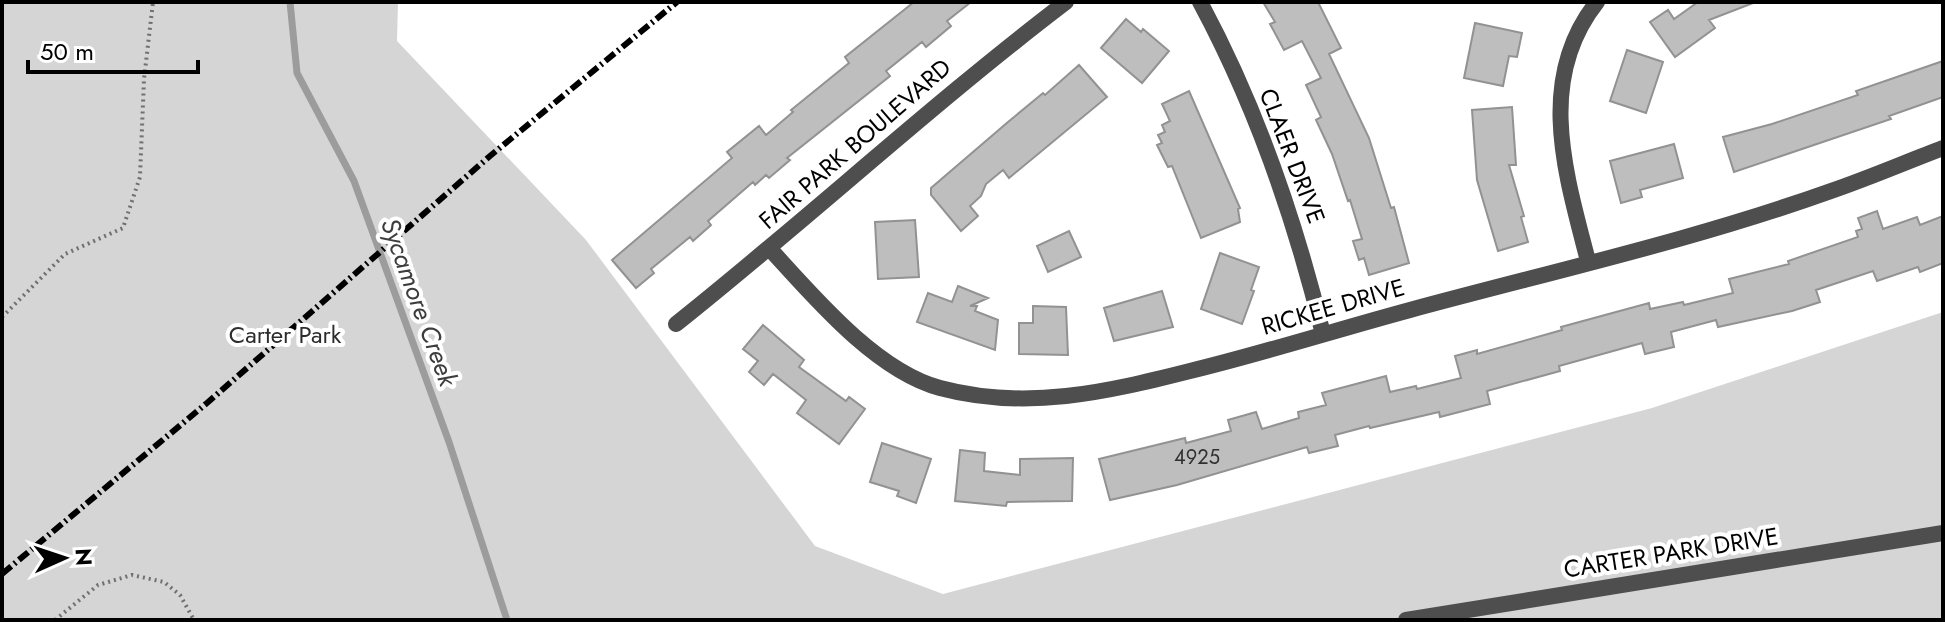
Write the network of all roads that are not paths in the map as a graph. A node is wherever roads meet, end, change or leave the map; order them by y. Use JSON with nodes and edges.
{"nodes":[{"id":1,"x":1066,"y":2,"type":"edge"},
{"id":2,"x":1200,"y":2,"type":"edge"},
{"id":3,"x":1597,"y":2,"type":"edge"},
{"id":4,"x":1943,"y":148,"type":"edge"},
{"id":5,"x":770,"y":249,"type":"junction"},
{"id":6,"x":1588,"y":261,"type":"junction"},
{"id":7,"x":676,"y":324,"type":"dead end"},
{"id":8,"x":1323,"y":334,"type":"junction"},
{"id":9,"x":1943,"y":533,"type":"edge"},
{"id":10,"x":1406,"y":620,"type":"edge"}],
"edges":[{"from":1,"to":5,"type":"street","name":"FAIR PARK BOULEVARD"},
{"from":2,"to":8,"type":"street","name":"CLAER DRIVE"},
{"from":3,"to":6,"type":"street"},
{"from":4,"to":6,"type":"street","name":"RICKEE DRIVE"},
{"from":5,"to":7,"type":"street","name":"FAIR PARK BOULEVARD"},
{"from":5,"to":8,"type":"street","name":"RICKEE DRIVE"},
{"from":6,"to":8,"type":"street","name":"RICKEE DRIVE"},
{"from":9,"to":10,"type":"street","name":"CARTER PARK DRIVE"}]}
